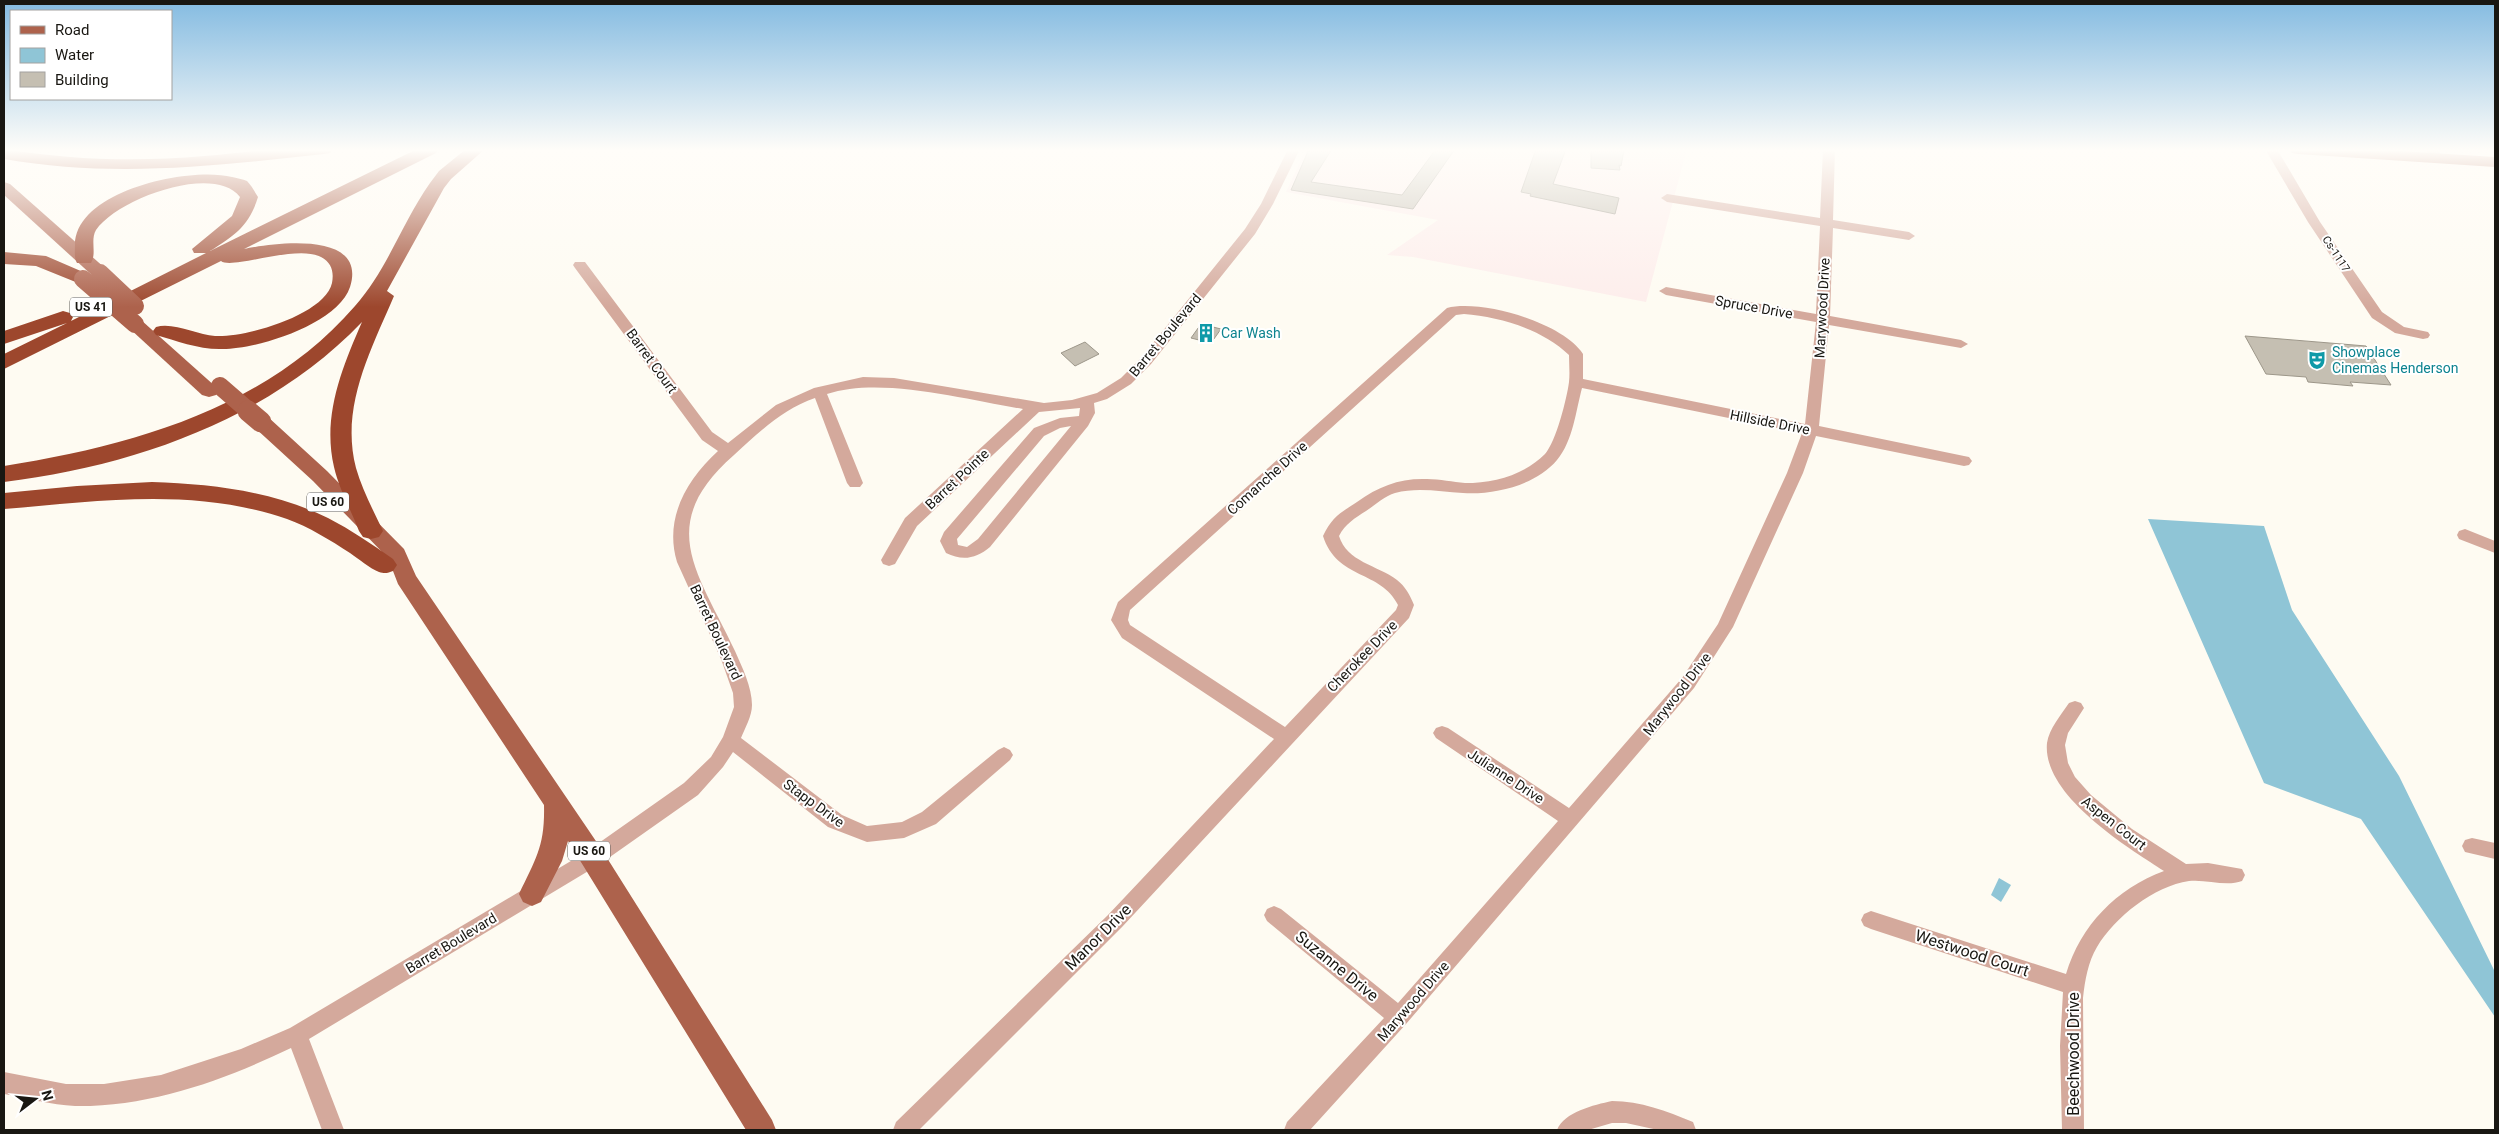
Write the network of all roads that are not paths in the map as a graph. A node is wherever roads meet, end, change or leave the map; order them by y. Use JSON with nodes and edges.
{"nodes":[{"id":1,"x":21,"y":202,"type":"edge"},
{"id":2,"x":117,"y":202,"type":"edge"},
{"id":3,"x":246,"y":202,"type":"edge"},
{"id":4,"x":300,"y":202,"type":"edge"},
{"id":5,"x":322,"y":202,"type":"edge"},
{"id":6,"x":428,"y":202,"type":"edge"},
{"id":7,"x":1268,"y":202,"type":"edge"},
{"id":8,"x":1691,"y":202,"type":"edge"},
{"id":9,"x":1827,"y":202,"type":"edge"},
{"id":10,"x":2302,"y":202,"type":"edge"},
{"id":11,"x":4,"y":205,"type":"edge"},
{"id":12,"x":417,"y":220,"type":"junction"},
{"id":13,"x":1826,"y":224,"type":"junction"},
{"id":14,"x":1909,"y":236,"type":"dead end"},
{"id":15,"x":4,"y":258,"type":"edge"},
{"id":16,"x":84,"y":259,"type":"junction"},
{"id":17,"x":178,"y":263,"type":"junction"},
{"id":18,"x":580,"y":265,"type":"dead end"},
{"id":19,"x":91,"y":276,"type":"junction"},
{"id":20,"x":152,"y":287,"type":"junction"},
{"id":21,"x":1666,"y":291,"type":"dead end"},
{"id":22,"x":93,"y":306,"type":"junction"},
{"id":23,"x":1823,"y":320,"type":"junction"},
{"id":24,"x":141,"y":321,"type":"junction"},
{"id":25,"x":163,"y":331,"type":"junction"},
{"id":26,"x":2423,"y":335,"type":"dead end"},
{"id":27,"x":4,"y":338,"type":"edge"},
{"id":28,"x":1961,"y":344,"type":"dead end"},
{"id":29,"x":4,"y":350,"type":"edge"},
{"id":30,"x":4,"y":362,"type":"edge"},
{"id":31,"x":1576,"y":382,"type":"junction"},
{"id":32,"x":214,"y":388,"type":"junction"},
{"id":33,"x":819,"y":391,"type":"junction"},
{"id":34,"x":1087,"y":402,"type":"junction"},
{"id":35,"x":1035,"y":407,"type":"junction"},
{"id":36,"x":1084,"y":422,"type":"junction"},
{"id":37,"x":255,"y":424,"type":"junction"},
{"id":38,"x":1811,"y":430,"type":"junction"},
{"id":39,"x":728,"y":452,"type":"junction"},
{"id":40,"x":1964,"y":460,"type":"dead end"},
{"id":41,"x":4,"y":474,"type":"edge"},
{"id":42,"x":855,"y":483,"type":"dead end"},
{"id":43,"x":4,"y":500,"type":"edge"},
{"id":44,"x":372,"y":531,"type":"junction"},
{"id":45,"x":2465,"y":534,"type":"dead end"},
{"id":46,"x":2495,"y":547,"type":"edge"},
{"id":47,"x":890,"y":560,"type":"dead end"},
{"id":48,"x":385,"y":565,"type":"junction"},
{"id":49,"x":406,"y":578,"type":"junction"},
{"id":50,"x":2075,"y":708,"type":"dead end"},
{"id":51,"x":1442,"y":732,"type":"dead end"},
{"id":52,"x":1285,"y":737,"type":"junction"},
{"id":53,"x":731,"y":740,"type":"junction"},
{"id":54,"x":1004,"y":755,"type":"dead end"},
{"id":55,"x":556,"y":802,"type":"junction"},
{"id":56,"x":1570,"y":819,"type":"junction"},
{"id":57,"x":2472,"y":846,"type":"dead end"},
{"id":58,"x":2495,"y":852,"type":"edge"},
{"id":59,"x":593,"y":858,"type":"junction"},
{"id":60,"x":2182,"y":872,"type":"junction"},
{"id":61,"x":2235,"y":875,"type":"dead end"},
{"id":62,"x":532,"y":894,"type":"junction"},
{"id":63,"x":1274,"y":914,"type":"dead end"},
{"id":64,"x":1871,"y":920,"type":"dead end"},
{"id":65,"x":2072,"y":986,"type":"junction"},
{"id":66,"x":1399,"y":1017,"type":"junction"},
{"id":67,"x":297,"y":1035,"type":"junction"},
{"id":68,"x":4,"y":1083,"type":"edge"},
{"id":69,"x":333,"y":1130,"type":"edge"},
{"id":70,"x":762,"y":1130,"type":"edge"},
{"id":71,"x":904,"y":1130,"type":"edge"},
{"id":72,"x":1295,"y":1130,"type":"edge"},
{"id":73,"x":1568,"y":1130,"type":"edge"},
{"id":74,"x":1685,"y":1130,"type":"edge"},
{"id":75,"x":2073,"y":1130,"type":"edge"}],
"edges":[{"from":1,"to":16,"type":"main road","number":"US 60"},
{"from":2,"to":16,"type":"highway"},
{"from":3,"to":17,"type":"highway"},
{"from":4,"to":17,"type":"highway","number":"US 41"},
{"from":5,"to":20,"type":"highway","number":"US 41"},
{"from":6,"to":12,"type":"highway"},
{"from":7,"to":34,"type":"street","name":"Barret Boulevard"},
{"from":8,"to":13,"type":"street"},
{"from":9,"to":13,"type":"street","name":"Marywood Drive"},
{"from":10,"to":26,"type":"street","name":"Cs-1117"},
{"from":11,"to":19,"type":"main road","number":"US 60"},
{"from":12,"to":41,"type":"highway"},
{"from":12,"to":44,"type":"highway"},
{"from":13,"to":14,"type":"street"},
{"from":13,"to":23,"type":"street","name":"Marywood Drive"},
{"from":15,"to":19,"type":"highway"},
{"from":16,"to":19,"type":"main road","number":"US 60"},
{"from":17,"to":22,"type":"highway","number":"US 41"},
{"from":18,"to":39,"type":"street","name":"Barret Court"},
{"from":19,"to":24,"type":"main road","number":"US 60","bridge":true},
{"from":20,"to":25,"type":"highway"},
{"from":20,"to":30,"type":"highway","number":"US 41"},
{"from":21,"to":23,"type":"street","name":"Spruce Drive"},
{"from":22,"to":27,"type":"highway"},
{"from":22,"to":29,"type":"highway","number":"US 41"},
{"from":23,"to":28,"type":"street","name":"Spruce Drive"},
{"from":23,"to":38,"type":"street","name":"Marywood Drive"},
{"from":24,"to":25,"type":"main road","number":"US 60"},
{"from":24,"to":32,"type":"main road","number":"US 60"},
{"from":25,"to":32,"type":"main road","number":"US 60"},
{"from":31,"to":38,"type":"street","name":"Hillside Drive"},
{"from":31,"to":52,"type":"street","name":"Cherokee Drive"},
{"from":31,"to":52,"type":"street","name":"Comanche Drive"},
{"from":32,"to":37,"type":"main road","number":"US 60"},
{"from":33,"to":35,"type":"street","name":"Barret Boulevard"},
{"from":33,"to":39,"type":"street","name":"Barret Boulevard"},
{"from":33,"to":42,"type":"street"},
{"from":34,"to":35,"type":"street","name":"Barret Boulevard"},
{"from":34,"to":36,"type":"street"},
{"from":35,"to":47,"type":"street","name":"Barret Pointe"},
{"from":36,"to":36,"type":"street"},
{"from":37,"to":44,"type":"main road","number":"US 60"},
{"from":37,"to":48,"type":"main road","number":"US 60"},
{"from":38,"to":40,"type":"street","name":"Hillside Drive"},
{"from":38,"to":56,"type":"street","name":"Marywood Drive"},
{"from":39,"to":53,"type":"street","name":"Barret Boulevard"},
{"from":43,"to":48,"type":"highway"},
{"from":44,"to":49,"type":"main road","number":"US 60"},
{"from":45,"to":46,"type":"street"},
{"from":48,"to":49,"type":"main road","number":"US 60"},
{"from":49,"to":55,"type":"main road","number":"US 60"},
{"from":50,"to":60,"type":"street","name":"Aspen Court"},
{"from":51,"to":56,"type":"street","name":"Julianne Drive"},
{"from":52,"to":71,"type":"street","name":"Manor Drive"},
{"from":53,"to":54,"type":"street","name":"Stapp Drive"},
{"from":53,"to":59,"type":"street","name":"Barret Boulevard"},
{"from":55,"to":59,"type":"main road","number":"US 60"},
{"from":55,"to":62,"type":"main road"},
{"from":56,"to":66,"type":"street","name":"Marywood Drive"},
{"from":57,"to":58,"type":"street"},
{"from":59,"to":62,"type":"street","name":"Barret Boulevard"},
{"from":59,"to":70,"type":"main road","number":"US 60"},
{"from":60,"to":61,"type":"street","name":"Beechwood Drive"},
{"from":60,"to":65,"type":"street","name":"Beechwood Drive"},
{"from":62,"to":67,"type":"street","name":"Barret Boulevard"},
{"from":63,"to":66,"type":"street","name":"Suzanne Drive"},
{"from":64,"to":65,"type":"street","name":"Westwood Court"},
{"from":65,"to":75,"type":"street","name":"Beechwood Drive"},
{"from":66,"to":72,"type":"street","name":"Marywood Drive"},
{"from":67,"to":68,"type":"street","name":"Barret Boulevard"},
{"from":67,"to":69,"type":"street"},
{"from":73,"to":74,"type":"street"}]}
